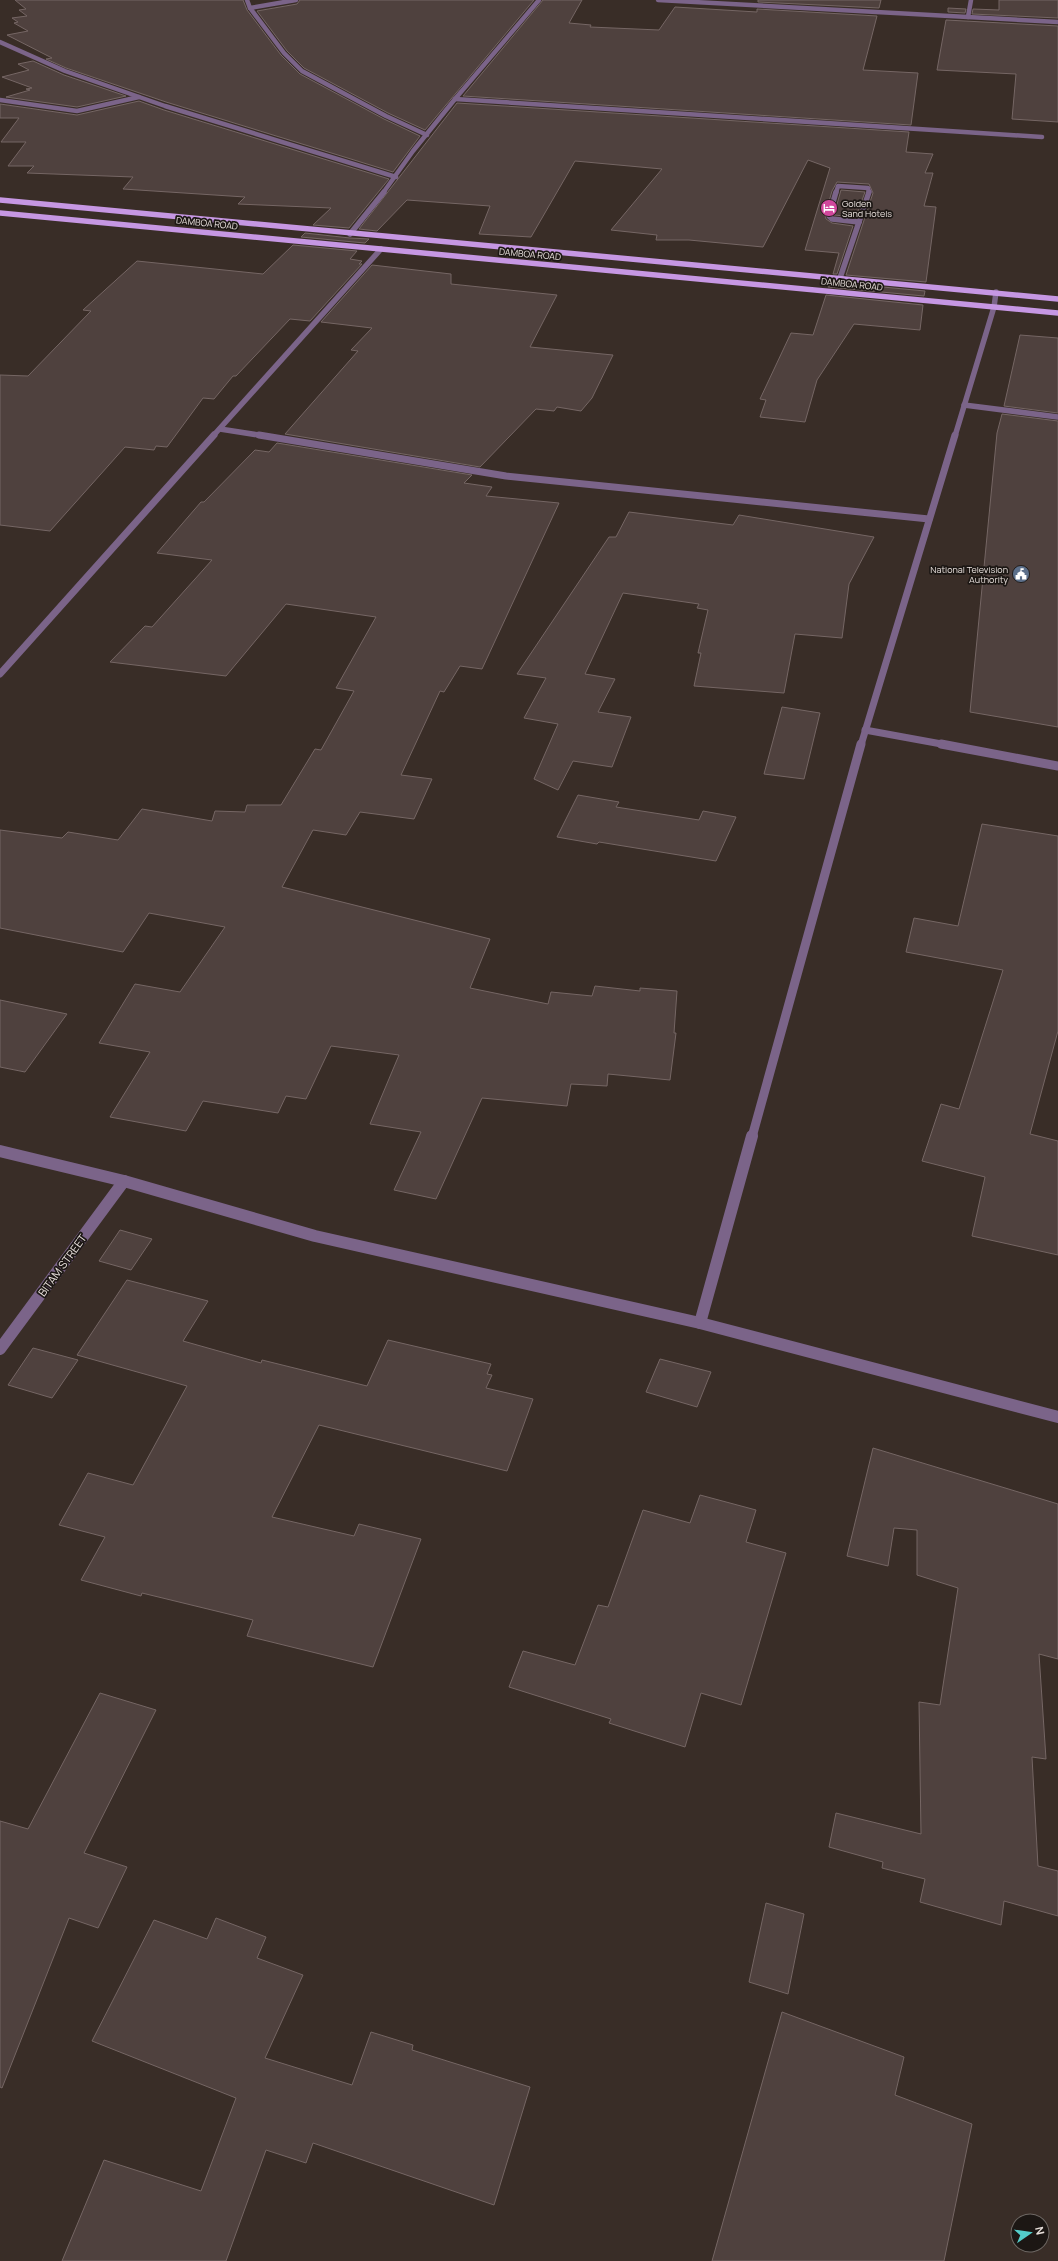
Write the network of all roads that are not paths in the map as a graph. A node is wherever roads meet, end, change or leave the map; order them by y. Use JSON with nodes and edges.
{"nodes":[{"id":1,"x":247,"y":0,"type":"edge"},
{"id":2,"x":296,"y":0,"type":"edge"},
{"id":3,"x":539,"y":0,"type":"edge"},
{"id":4,"x":658,"y":0,"type":"edge"},
{"id":5,"x":971,"y":0,"type":"edge"},
{"id":6,"x":250,"y":8,"type":"junction"},
{"id":7,"x":968,"y":16,"type":"junction"},
{"id":8,"x":1058,"y":22,"type":"edge"},
{"id":9,"x":0,"y":42,"type":"edge"},
{"id":10,"x":139,"y":98,"type":"junction"},
{"id":11,"x":454,"y":99,"type":"junction"},
{"id":12,"x":0,"y":100,"type":"edge"},
{"id":13,"x":427,"y":135,"type":"junction"},
{"id":14,"x":1042,"y":137,"type":"dead end"},
{"id":15,"x":396,"y":177,"type":"junction"},
{"id":16,"x":0,"y":200,"type":"edge"},
{"id":17,"x":0,"y":213,"type":"edge"},
{"id":18,"x":860,"y":222,"type":"junction"},
{"id":19,"x":350,"y":234,"type":"junction"},
{"id":20,"x":381,"y":249,"type":"junction"},
{"id":21,"x":840,"y":278,"type":"junction"},
{"id":22,"x":996,"y":292,"type":"junction"},
{"id":23,"x":1058,"y":299,"type":"edge"},
{"id":24,"x":994,"y":307,"type":"junction"},
{"id":25,"x":1058,"y":313,"type":"edge"},
{"id":26,"x":964,"y":404,"type":"junction"},
{"id":27,"x":1058,"y":417,"type":"edge"},
{"id":28,"x":220,"y":430,"type":"junction"},
{"id":29,"x":929,"y":519,"type":"junction"},
{"id":30,"x":0,"y":674,"type":"edge"},
{"id":31,"x":865,"y":730,"type":"junction"},
{"id":32,"x":1058,"y":766,"type":"edge"},
{"id":33,"x":0,"y":1151,"type":"edge"},
{"id":34,"x":124,"y":1181,"type":"junction"},
{"id":35,"x":700,"y":1323,"type":"junction"},
{"id":36,"x":0,"y":1349,"type":"edge"},
{"id":37,"x":1058,"y":1417,"type":"edge"}],
"edges":[{"from":1,"to":6,"type":"street"},
{"from":2,"to":6,"type":"street"},
{"from":3,"to":11,"type":"street"},
{"from":4,"to":7,"type":"street"},
{"from":5,"to":7,"type":"street"},
{"from":6,"to":13,"type":"street"},
{"from":7,"to":8,"type":"street"},
{"from":9,"to":10,"type":"street"},
{"from":10,"to":12,"type":"street"},
{"from":10,"to":15,"type":"street"},
{"from":11,"to":13,"type":"street"},
{"from":11,"to":14,"type":"street"},
{"from":13,"to":15,"type":"street"},
{"from":15,"to":19,"type":"street"},
{"from":16,"to":19,"type":"main road","name":"DAMBOA ROAD"},
{"from":17,"to":20,"type":"main road","name":"DAMBOA ROAD"},
{"from":18,"to":18,"type":"street"},
{"from":18,"to":21,"type":"street"},
{"from":19,"to":21,"type":"main road","name":"DAMBOA ROAD"},
{"from":20,"to":24,"type":"main road","name":"DAMBOA ROAD"},
{"from":20,"to":28,"type":"street"},
{"from":21,"to":22,"type":"main road","name":"DAMBOA ROAD"},
{"from":22,"to":23,"type":"main road","name":"DAMBOA ROAD"},
{"from":22,"to":24,"type":"street"},
{"from":24,"to":25,"type":"main road","name":"DAMBOA ROAD"},
{"from":24,"to":26,"type":"street"},
{"from":26,"to":27,"type":"street"},
{"from":26,"to":29,"type":"street"},
{"from":28,"to":29,"type":"street"},
{"from":28,"to":30,"type":"street"},
{"from":29,"to":31,"type":"street"},
{"from":31,"to":32,"type":"street"},
{"from":31,"to":35,"type":"street"},
{"from":33,"to":34,"type":"street"},
{"from":34,"to":35,"type":"street"},
{"from":34,"to":36,"type":"street","name":"BITAM STREET"},
{"from":35,"to":37,"type":"street"}]}
